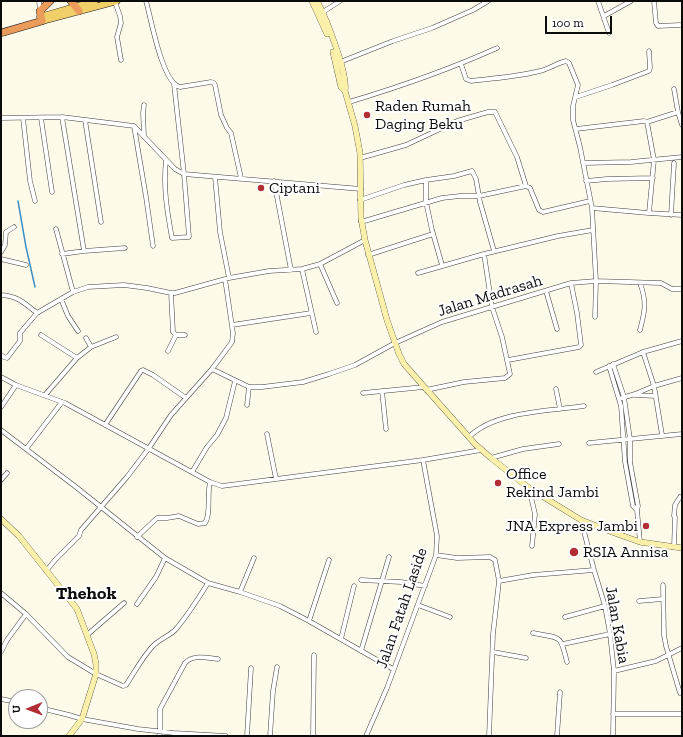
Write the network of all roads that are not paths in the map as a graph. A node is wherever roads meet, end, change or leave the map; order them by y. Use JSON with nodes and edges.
{"nodes":[{"id":1,"x":39,"y":1,"type":"edge"},
{"id":2,"x":50,"y":1,"type":"edge"},
{"id":3,"x":95,"y":1,"type":"edge"},
{"id":4,"x":116,"y":1,"type":"edge"},
{"id":5,"x":146,"y":1,"type":"edge"},
{"id":6,"x":312,"y":1,"type":"edge"},
{"id":7,"x":317,"y":1,"type":"edge"},
{"id":8,"x":340,"y":1,"type":"edge"},
{"id":9,"x":488,"y":1,"type":"edge"},
{"id":10,"x":598,"y":1,"type":"edge"},
{"id":11,"x":631,"y":1,"type":"edge"},
{"id":12,"x":654,"y":1,"type":"edge"},
{"id":13,"x":75,"y":6,"type":"edge"},
{"id":14,"x":323,"y":12,"type":"junction"},
{"id":15,"x":41,"y":16,"type":"junction"},
{"id":16,"x":604,"y":16,"type":"junction"},
{"id":17,"x":680,"y":25,"type":"dead end"},
{"id":18,"x":1,"y":29,"type":"edge"},
{"id":19,"x":609,"y":32,"type":"dead end"},
{"id":20,"x":1,"y":33,"type":"edge"},
{"id":21,"x":496,"y":48,"type":"dead end"},
{"id":22,"x":648,"y":51,"type":"dead end"},
{"id":23,"x":121,"y":60,"type":"dead end"},
{"id":24,"x":340,"y":62,"type":"junction"},
{"id":25,"x":461,"y":64,"type":"junction"},
{"id":26,"x":174,"y":84,"type":"junction"},
{"id":27,"x":674,"y":89,"type":"dead end"},
{"id":28,"x":345,"y":91,"type":"junction"},
{"id":29,"x":576,"y":97,"type":"junction"},
{"id":30,"x":349,"y":102,"type":"junction"},
{"id":31,"x":144,"y":106,"type":"dead end"},
{"id":32,"x":678,"y":112,"type":"junction"},
{"id":33,"x":1,"y":118,"type":"edge"},
{"id":34,"x":23,"y":118,"type":"junction"},
{"id":35,"x":41,"y":118,"type":"junction"},
{"id":36,"x":62,"y":118,"type":"junction"},
{"id":37,"x":85,"y":120,"type":"junction"},
{"id":38,"x":647,"y":122,"type":"junction"},
{"id":39,"x":682,"y":125,"type":"edge"},
{"id":40,"x":134,"y":126,"type":"junction"},
{"id":41,"x":576,"y":129,"type":"junction"},
{"id":42,"x":144,"y":137,"type":"junction"},
{"id":43,"x":682,"y":157,"type":"edge"},
{"id":44,"x":360,"y":158,"type":"junction"},
{"id":45,"x":166,"y":160,"type":"junction"},
{"id":46,"x":654,"y":160,"type":"junction"},
{"id":47,"x":583,"y":163,"type":"junction"},
{"id":48,"x":674,"y":163,"type":"dead end"},
{"id":49,"x":184,"y":174,"type":"junction"},
{"id":50,"x":214,"y":177,"type":"junction"},
{"id":51,"x":241,"y":178,"type":"junction"},
{"id":52,"x":653,"y":178,"type":"junction"},
{"id":53,"x":426,"y":180,"type":"junction"},
{"id":54,"x":274,"y":181,"type":"junction"},
{"id":55,"x":586,"y":181,"type":"junction"},
{"id":56,"x":526,"y":186,"type":"junction"},
{"id":57,"x":361,"y":189,"type":"junction"},
{"id":58,"x":52,"y":192,"type":"dead end"},
{"id":59,"x":479,"y":196,"type":"junction"},
{"id":60,"x":360,"y":200,"type":"junction"},
{"id":61,"x":35,"y":201,"type":"dead end"},
{"id":62,"x":590,"y":201,"type":"junction"},
{"id":63,"x":426,"y":202,"type":"junction"},
{"id":64,"x":592,"y":208,"type":"junction"},
{"id":65,"x":649,"y":213,"type":"junction"},
{"id":66,"x":671,"y":215,"type":"junction"},
{"id":67,"x":682,"y":215,"type":"edge"},
{"id":68,"x":102,"y":222,"type":"dead end"},
{"id":69,"x":361,"y":222,"type":"junction"},
{"id":70,"x":14,"y":227,"type":"dead end"},
{"id":71,"x":56,"y":229,"type":"dead end"},
{"id":72,"x":593,"y":230,"type":"junction"},
{"id":73,"x":433,"y":234,"type":"junction"},
{"id":74,"x":364,"y":240,"type":"junction"},
{"id":75,"x":153,"y":246,"type":"dead end"},
{"id":76,"x":124,"y":248,"type":"dead end"},
{"id":77,"x":84,"y":251,"type":"junction"},
{"id":78,"x":1,"y":252,"type":"edge"},
{"id":79,"x":494,"y":252,"type":"junction"},
{"id":80,"x":62,"y":254,"type":"junction"},
{"id":81,"x":484,"y":254,"type":"junction"},
{"id":82,"x":368,"y":255,"type":"junction"},
{"id":83,"x":1,"y":259,"type":"edge"},
{"id":84,"x":320,"y":264,"type":"junction"},
{"id":85,"x":26,"y":265,"type":"dead end"},
{"id":86,"x":442,"y":265,"type":"junction"},
{"id":87,"x":302,"y":269,"type":"junction"},
{"id":88,"x":291,"y":270,"type":"junction"},
{"id":89,"x":418,"y":273,"type":"dead end"},
{"id":90,"x":227,"y":279,"type":"junction"},
{"id":91,"x":596,"y":281,"type":"junction"},
{"id":92,"x":571,"y":283,"type":"junction"},
{"id":93,"x":640,"y":283,"type":"junction"},
{"id":94,"x":682,"y":289,"type":"edge"},
{"id":95,"x":546,"y":291,"type":"junction"},
{"id":96,"x":73,"y":292,"type":"junction"},
{"id":97,"x":171,"y":293,"type":"junction"},
{"id":98,"x":1,"y":296,"type":"edge"},
{"id":99,"x":61,"y":298,"type":"junction"},
{"id":100,"x":337,"y":303,"type":"dead end"},
{"id":101,"x":492,"y":307,"type":"junction"},
{"id":102,"x":37,"y":313,"type":"junction"},
{"id":103,"x":311,"y":313,"type":"junction"},
{"id":104,"x":594,"y":317,"type":"dead end"},
{"id":105,"x":232,"y":325,"type":"junction"},
{"id":106,"x":557,"y":330,"type":"dead end"},
{"id":107,"x":640,"y":330,"type":"dead end"},
{"id":108,"x":78,"y":331,"type":"dead end"},
{"id":109,"x":316,"y":332,"type":"dead end"},
{"id":110,"x":41,"y":335,"type":"dead end"},
{"id":111,"x":176,"y":335,"type":"junction"},
{"id":112,"x":185,"y":335,"type":"dead end"},
{"id":113,"x":116,"y":337,"type":"dead end"},
{"id":114,"x":86,"y":338,"type":"dead end"},
{"id":115,"x":682,"y":341,"type":"edge"},
{"id":116,"x":395,"y":343,"type":"junction"},
{"id":117,"x":91,"y":347,"type":"junction"},
{"id":118,"x":168,"y":351,"type":"dead end"},
{"id":119,"x":643,"y":352,"type":"junction"},
{"id":120,"x":1,"y":355,"type":"edge"},
{"id":121,"x":77,"y":358,"type":"junction"},
{"id":122,"x":508,"y":360,"type":"junction"},
{"id":123,"x":611,"y":365,"type":"junction"},
{"id":124,"x":212,"y":369,"type":"junction"},
{"id":125,"x":596,"y":372,"type":"dead end"},
{"id":126,"x":1,"y":378,"type":"edge"},
{"id":127,"x":682,"y":378,"type":"edge"},
{"id":128,"x":235,"y":381,"type":"junction"},
{"id":129,"x":16,"y":385,"type":"junction"},
{"id":130,"x":654,"y":386,"type":"junction"},
{"id":131,"x":249,"y":387,"type":"junction"},
{"id":132,"x":425,"y":388,"type":"junction"},
{"id":133,"x":556,"y":389,"type":"dead end"},
{"id":134,"x":382,"y":391,"type":"junction"},
{"id":135,"x":363,"y":393,"type":"dead end"},
{"id":136,"x":635,"y":394,"type":"junction"},
{"id":137,"x":45,"y":395,"type":"junction"},
{"id":138,"x":656,"y":396,"type":"junction"},
{"id":139,"x":624,"y":397,"type":"junction"},
{"id":140,"x":186,"y":398,"type":"junction"},
{"id":141,"x":619,"y":398,"type":"junction"},
{"id":142,"x":62,"y":402,"type":"junction"},
{"id":143,"x":248,"y":405,"type":"dead end"},
{"id":144,"x":584,"y":406,"type":"dead end"},
{"id":145,"x":1,"y":407,"type":"edge"},
{"id":146,"x":560,"y":410,"type":"junction"},
{"id":147,"x":105,"y":425,"type":"junction"},
{"id":148,"x":386,"y":429,"type":"dead end"},
{"id":149,"x":1,"y":430,"type":"edge"},
{"id":150,"x":267,"y":434,"type":"dead end"},
{"id":151,"x":682,"y":434,"type":"edge"},
{"id":152,"x":662,"y":435,"type":"junction"},
{"id":153,"x":470,"y":437,"type":"junction"},
{"id":154,"x":623,"y":440,"type":"junction"},
{"id":155,"x":630,"y":440,"type":"junction"},
{"id":156,"x":589,"y":443,"type":"dead end"},
{"id":157,"x":559,"y":444,"type":"dead end"},
{"id":158,"x":149,"y":448,"type":"junction"},
{"id":159,"x":26,"y":449,"type":"junction"},
{"id":160,"x":481,"y":450,"type":"junction"},
{"id":161,"x":491,"y":458,"type":"junction"},
{"id":162,"x":423,"y":460,"type":"junction"},
{"id":163,"x":628,"y":462,"type":"junction"},
{"id":164,"x":192,"y":472,"type":"junction"},
{"id":165,"x":7,"y":473,"type":"dead end"},
{"id":166,"x":1,"y":480,"type":"edge"},
{"id":167,"x":276,"y":480,"type":"junction"},
{"id":168,"x":210,"y":482,"type":"junction"},
{"id":169,"x":529,"y":488,"type":"junction"},
{"id":170,"x":680,"y":497,"type":"dead end"},
{"id":171,"x":101,"y":508,"type":"junction"},
{"id":172,"x":1,"y":519,"type":"edge"},
{"id":173,"x":581,"y":520,"type":"junction"},
{"id":174,"x":138,"y":537,"type":"junction"},
{"id":175,"x":640,"y":542,"type":"junction"},
{"id":176,"x":532,"y":546,"type":"dead end"},
{"id":177,"x":674,"y":547,"type":"junction"},
{"id":178,"x":682,"y":548,"type":"edge"},
{"id":179,"x":436,"y":555,"type":"junction"},
{"id":180,"x":389,"y":557,"type":"dead end"},
{"id":181,"x":164,"y":558,"type":"junction"},
{"id":182,"x":254,"y":558,"type":"dead end"},
{"id":183,"x":329,"y":560,"type":"dead end"},
{"id":184,"x":594,"y":570,"type":"junction"},
{"id":185,"x":46,"y":571,"type":"junction"},
{"id":186,"x":361,"y":580,"type":"dead end"},
{"id":187,"x":382,"y":580,"type":"junction"},
{"id":188,"x":499,"y":581,"type":"junction"},
{"id":189,"x":208,"y":583,"type":"junction"},
{"id":190,"x":663,"y":584,"type":"dead end"},
{"id":191,"x":354,"y":586,"type":"dead end"},
{"id":192,"x":425,"y":586,"type":"junction"},
{"id":193,"x":240,"y":592,"type":"junction"},
{"id":194,"x":1,"y":593,"type":"edge"},
{"id":195,"x":663,"y":599,"type":"junction"},
{"id":196,"x":639,"y":601,"type":"dead end"},
{"id":197,"x":124,"y":603,"type":"dead end"},
{"id":198,"x":137,"y":604,"type":"dead end"},
{"id":199,"x":418,"y":605,"type":"junction"},
{"id":200,"x":605,"y":606,"type":"junction"},
{"id":201,"x":26,"y":614,"type":"junction"},
{"id":202,"x":450,"y":617,"type":"dead end"},
{"id":203,"x":565,"y":617,"type":"dead end"},
{"id":204,"x":309,"y":620,"type":"junction"},
{"id":205,"x":533,"y":633,"type":"dead end"},
{"id":206,"x":610,"y":634,"type":"junction"},
{"id":207,"x":87,"y":635,"type":"junction"},
{"id":208,"x":341,"y":639,"type":"junction"},
{"id":209,"x":563,"y":644,"type":"junction"},
{"id":210,"x":682,"y":648,"type":"edge"},
{"id":211,"x":361,"y":651,"type":"junction"},
{"id":212,"x":1,"y":652,"type":"edge"},
{"id":213,"x":493,"y":652,"type":"junction"},
{"id":214,"x":669,"y":654,"type":"junction"},
{"id":215,"x":314,"y":655,"type":"dead end"},
{"id":216,"x":526,"y":658,"type":"dead end"},
{"id":217,"x":218,"y":659,"type":"dead end"},
{"id":218,"x":567,"y":662,"type":"dead end"},
{"id":219,"x":278,"y":667,"type":"dead end"},
{"id":220,"x":250,"y":668,"type":"dead end"},
{"id":221,"x":394,"y":669,"type":"junction"},
{"id":222,"x":614,"y":671,"type":"junction"},
{"id":223,"x":96,"y":674,"type":"junction"},
{"id":224,"x":560,"y":692,"type":"dead end"},
{"id":225,"x":680,"y":693,"type":"dead end"},
{"id":226,"x":48,"y":710,"type":"edge"},
{"id":227,"x":613,"y":714,"type":"junction"},
{"id":228,"x":682,"y":714,"type":"edge"},
{"id":229,"x":82,"y":719,"type":"junction"},
{"id":230,"x":160,"y":731,"type":"junction"},
{"id":231,"x":69,"y":736,"type":"edge"},
{"id":232,"x":159,"y":736,"type":"edge"},
{"id":233,"x":226,"y":736,"type":"edge"},
{"id":234,"x":247,"y":736,"type":"edge"},
{"id":235,"x":270,"y":736,"type":"edge"},
{"id":236,"x":313,"y":736,"type":"edge"},
{"id":237,"x":366,"y":736,"type":"edge"},
{"id":238,"x":489,"y":736,"type":"edge"},
{"id":239,"x":557,"y":736,"type":"edge"},
{"id":240,"x":613,"y":736,"type":"edge"}],
"edges":[{"from":1,"to":15,"type":"street"},
{"from":2,"to":15,"type":"highway"},
{"from":3,"to":13,"type":"main road"},
{"from":4,"to":13,"type":"main road"},
{"from":4,"to":23,"type":"street"},
{"from":5,"to":26,"type":"street"},
{"from":6,"to":28,"type":"main road"},
{"from":7,"to":14,"type":"main road"},
{"from":8,"to":14,"type":"street"},
{"from":9,"to":24,"type":"street"},
{"from":10,"to":16,"type":"street"},
{"from":11,"to":16,"type":"street"},
{"from":12,"to":17,"type":"street"},
{"from":13,"to":15,"type":"main road"},
{"from":14,"to":24,"type":"main road"},
{"from":15,"to":18,"type":"highway"},
{"from":15,"to":20,"type":"highway"},
{"from":16,"to":19,"type":"street"},
{"from":21,"to":25,"type":"street"},
{"from":22,"to":29,"type":"street"},
{"from":24,"to":28,"type":"main road"},
{"from":25,"to":29,"type":"street"},
{"from":25,"to":30,"type":"street"},
{"from":26,"to":49,"type":"street"},
{"from":26,"to":51,"type":"street"},
{"from":27,"to":32,"type":"street"},
{"from":28,"to":30,"type":"main road"},
{"from":29,"to":41,"type":"street"},
{"from":30,"to":44,"type":"main road"},
{"from":31,"to":42,"type":"street"},
{"from":32,"to":38,"type":"street"},
{"from":32,"to":39,"type":"street"},
{"from":33,"to":34,"type":"street"},
{"from":34,"to":35,"type":"street"},
{"from":34,"to":61,"type":"street"},
{"from":35,"to":36,"type":"street"},
{"from":35,"to":58,"type":"street"},
{"from":36,"to":37,"type":"street"},
{"from":36,"to":77,"type":"street"},
{"from":37,"to":40,"type":"street"},
{"from":37,"to":68,"type":"street"},
{"from":38,"to":41,"type":"street"},
{"from":38,"to":46,"type":"street"},
{"from":40,"to":42,"type":"street"},
{"from":40,"to":75,"type":"street"},
{"from":41,"to":47,"type":"street"},
{"from":42,"to":45,"type":"street"},
{"from":43,"to":46,"type":"street"},
{"from":44,"to":56,"type":"street"},
{"from":44,"to":57,"type":"main road"},
{"from":45,"to":49,"type":"street"},
{"from":45,"to":49,"type":"street"},
{"from":46,"to":47,"type":"street"},
{"from":46,"to":52,"type":"street"},
{"from":47,"to":55,"type":"street"},
{"from":48,"to":66,"type":"street"},
{"from":49,"to":50,"type":"street"},
{"from":50,"to":51,"type":"street"},
{"from":50,"to":90,"type":"street"},
{"from":51,"to":54,"type":"street"},
{"from":52,"to":55,"type":"street"},
{"from":52,"to":65,"type":"street"},
{"from":53,"to":59,"type":"street"},
{"from":53,"to":60,"type":"street"},
{"from":53,"to":63,"type":"street"},
{"from":54,"to":57,"type":"street"},
{"from":54,"to":88,"type":"street"},
{"from":55,"to":62,"type":"street"},
{"from":56,"to":59,"type":"street"},
{"from":56,"to":62,"type":"street"},
{"from":57,"to":60,"type":"main road"},
{"from":59,"to":63,"type":"street"},
{"from":59,"to":79,"type":"street"},
{"from":60,"to":69,"type":"main road"},
{"from":62,"to":64,"type":"street"},
{"from":63,"to":69,"type":"street"},
{"from":63,"to":73,"type":"street"},
{"from":64,"to":65,"type":"street"},
{"from":64,"to":72,"type":"street"},
{"from":65,"to":66,"type":"street"},
{"from":66,"to":67,"type":"street"},
{"from":69,"to":74,"type":"main road"},
{"from":70,"to":78,"type":"street"},
{"from":71,"to":80,"type":"street"},
{"from":72,"to":79,"type":"street"},
{"from":72,"to":91,"type":"street"},
{"from":73,"to":82,"type":"street"},
{"from":73,"to":86,"type":"street"},
{"from":74,"to":82,"type":"main road"},
{"from":74,"to":84,"type":"street"},
{"from":76,"to":77,"type":"street"},
{"from":77,"to":80,"type":"street"},
{"from":79,"to":81,"type":"street"},
{"from":80,"to":96,"type":"street"},
{"from":81,"to":86,"type":"street"},
{"from":81,"to":101,"type":"street"},
{"from":82,"to":116,"type":"main road"},
{"from":83,"to":85,"type":"street"},
{"from":84,"to":87,"type":"street"},
{"from":84,"to":100,"type":"street"},
{"from":86,"to":89,"type":"street"},
{"from":87,"to":88,"type":"street"},
{"from":87,"to":103,"type":"street"},
{"from":88,"to":90,"type":"street"},
{"from":90,"to":97,"type":"street"},
{"from":90,"to":105,"type":"street"},
{"from":91,"to":92,"type":"street","name":"Jalan Madrasah"},
{"from":91,"to":93,"type":"street","name":"Jalan Madrasah"},
{"from":91,"to":104,"type":"street"},
{"from":92,"to":95,"type":"street","name":"Jalan Madrasah"},
{"from":92,"to":122,"type":"street"},
{"from":93,"to":94,"type":"street","name":"Jalan Madrasah"},
{"from":93,"to":107,"type":"street"},
{"from":95,"to":101,"type":"street","name":"Jalan Madrasah"},
{"from":95,"to":106,"type":"street"},
{"from":96,"to":97,"type":"street"},
{"from":96,"to":99,"type":"street"},
{"from":97,"to":111,"type":"street"},
{"from":98,"to":102,"type":"street"},
{"from":99,"to":102,"type":"street"},
{"from":99,"to":108,"type":"street"},
{"from":101,"to":116,"type":"street","name":"Jalan Madrasah"},
{"from":101,"to":122,"type":"street"},
{"from":102,"to":120,"type":"street"},
{"from":103,"to":105,"type":"street"},
{"from":103,"to":109,"type":"street"},
{"from":105,"to":124,"type":"street"},
{"from":110,"to":121,"type":"street"},
{"from":111,"to":112,"type":"street"},
{"from":111,"to":118,"type":"street"},
{"from":113,"to":117,"type":"street"},
{"from":114,"to":117,"type":"street"},
{"from":115,"to":119,"type":"street"},
{"from":116,"to":131,"type":"street","name":"Jalan Madrasah"},
{"from":116,"to":132,"type":"main road"},
{"from":117,"to":121,"type":"street"},
{"from":119,"to":123,"type":"street"},
{"from":119,"to":130,"type":"street"},
{"from":121,"to":137,"type":"street"},
{"from":122,"to":132,"type":"street"},
{"from":123,"to":125,"type":"street"},
{"from":123,"to":139,"type":"street"},
{"from":123,"to":141,"type":"street"},
{"from":124,"to":128,"type":"street"},
{"from":124,"to":140,"type":"street"},
{"from":126,"to":129,"type":"street"},
{"from":127,"to":130,"type":"street"},
{"from":128,"to":131,"type":"street"},
{"from":128,"to":164,"type":"street"},
{"from":129,"to":137,"type":"street"},
{"from":129,"to":145,"type":"street"},
{"from":130,"to":136,"type":"street"},
{"from":130,"to":138,"type":"street"},
{"from":131,"to":143,"type":"street"},
{"from":132,"to":134,"type":"street"},
{"from":132,"to":153,"type":"main road"},
{"from":133,"to":146,"type":"street"},
{"from":134,"to":135,"type":"street"},
{"from":134,"to":148,"type":"street"},
{"from":136,"to":138,"type":"street"},
{"from":136,"to":139,"type":"street"},
{"from":137,"to":142,"type":"street"},
{"from":138,"to":152,"type":"street"},
{"from":139,"to":141,"type":"street"},
{"from":139,"to":155,"type":"street"},
{"from":140,"to":147,"type":"street"},
{"from":140,"to":158,"type":"street"},
{"from":141,"to":154,"type":"street"},
{"from":142,"to":147,"type":"street"},
{"from":142,"to":159,"type":"street"},
{"from":144,"to":146,"type":"street"},
{"from":146,"to":153,"type":"street"},
{"from":147,"to":158,"type":"street"},
{"from":149,"to":159,"type":"street"},
{"from":150,"to":167,"type":"street"},
{"from":151,"to":152,"type":"street"},
{"from":152,"to":155,"type":"street"},
{"from":153,"to":160,"type":"main road"},
{"from":154,"to":155,"type":"street"},
{"from":154,"to":156,"type":"street"},
{"from":154,"to":163,"type":"street"},
{"from":155,"to":163,"type":"street"},
{"from":157,"to":161,"type":"street"},
{"from":158,"to":164,"type":"street"},
{"from":158,"to":171,"type":"street"},
{"from":159,"to":171,"type":"street"},
{"from":160,"to":161,"type":"main road"},
{"from":160,"to":162,"type":"street"},
{"from":161,"to":169,"type":"main road"},
{"from":162,"to":167,"type":"street"},
{"from":162,"to":179,"type":"street","name":"Jalan Fatah Laside"},
{"from":163,"to":175,"type":"street"},
{"from":164,"to":168,"type":"street"},
{"from":165,"to":166,"type":"street"},
{"from":167,"to":168,"type":"street"},
{"from":168,"to":174,"type":"street"},
{"from":169,"to":173,"type":"main road"},
{"from":169,"to":176,"type":"street"},
{"from":170,"to":177,"type":"street"},
{"from":171,"to":174,"type":"street"},
{"from":171,"to":185,"type":"street"},
{"from":172,"to":185,"type":"main road"},
{"from":173,"to":175,"type":"main road"},
{"from":173,"to":184,"type":"street","name":"Jalan Kabia"},
{"from":174,"to":181,"type":"street"},
{"from":175,"to":177,"type":"main road"},
{"from":177,"to":178,"type":"main road"},
{"from":179,"to":188,"type":"street"},
{"from":179,"to":192,"type":"street","name":"Jalan Fatah Laside"},
{"from":180,"to":187,"type":"street"},
{"from":181,"to":189,"type":"street"},
{"from":181,"to":198,"type":"street"},
{"from":182,"to":193,"type":"street"},
{"from":183,"to":204,"type":"street"},
{"from":184,"to":188,"type":"street"},
{"from":184,"to":200,"type":"street","name":"Jalan Kabia"},
{"from":185,"to":207,"type":"main road"},
{"from":186,"to":187,"type":"street"},
{"from":187,"to":192,"type":"street"},
{"from":187,"to":211,"type":"street"},
{"from":188,"to":213,"type":"street"},
{"from":189,"to":193,"type":"street"},
{"from":189,"to":223,"type":"street"},
{"from":190,"to":195,"type":"street"},
{"from":191,"to":208,"type":"street"},
{"from":192,"to":199,"type":"street","name":"Jalan Fatah Laside"},
{"from":193,"to":204,"type":"street"},
{"from":194,"to":201,"type":"street"},
{"from":195,"to":196,"type":"street"},
{"from":195,"to":214,"type":"street"},
{"from":197,"to":207,"type":"street"},
{"from":199,"to":202,"type":"street"},
{"from":199,"to":221,"type":"street","name":"Jalan Fatah Laside"},
{"from":200,"to":203,"type":"street"},
{"from":200,"to":206,"type":"street","name":"Jalan Kabia"},
{"from":201,"to":212,"type":"street"},
{"from":201,"to":223,"type":"street"},
{"from":204,"to":208,"type":"street"},
{"from":205,"to":209,"type":"street"},
{"from":206,"to":209,"type":"street"},
{"from":206,"to":222,"type":"street","name":"Jalan Kabia"},
{"from":207,"to":223,"type":"main road"},
{"from":208,"to":211,"type":"street"},
{"from":209,"to":218,"type":"street"},
{"from":210,"to":214,"type":"street"},
{"from":211,"to":221,"type":"street"},
{"from":213,"to":216,"type":"street"},
{"from":213,"to":238,"type":"street"},
{"from":214,"to":222,"type":"street"},
{"from":214,"to":225,"type":"street"},
{"from":215,"to":236,"type":"street"},
{"from":217,"to":230,"type":"street"},
{"from":219,"to":235,"type":"street"},
{"from":220,"to":234,"type":"street"},
{"from":221,"to":237,"type":"street","name":"Jalan Fatah Laside"},
{"from":222,"to":227,"type":"street","name":"Jalan Kabia"},
{"from":223,"to":229,"type":"main road"},
{"from":224,"to":239,"type":"street"},
{"from":226,"to":229,"type":"street"},
{"from":227,"to":228,"type":"street"},
{"from":227,"to":240,"type":"street","name":"Jalan Kabia"},
{"from":229,"to":230,"type":"street"},
{"from":229,"to":231,"type":"main road"},
{"from":230,"to":232,"type":"street"},
{"from":230,"to":233,"type":"street"}]}
